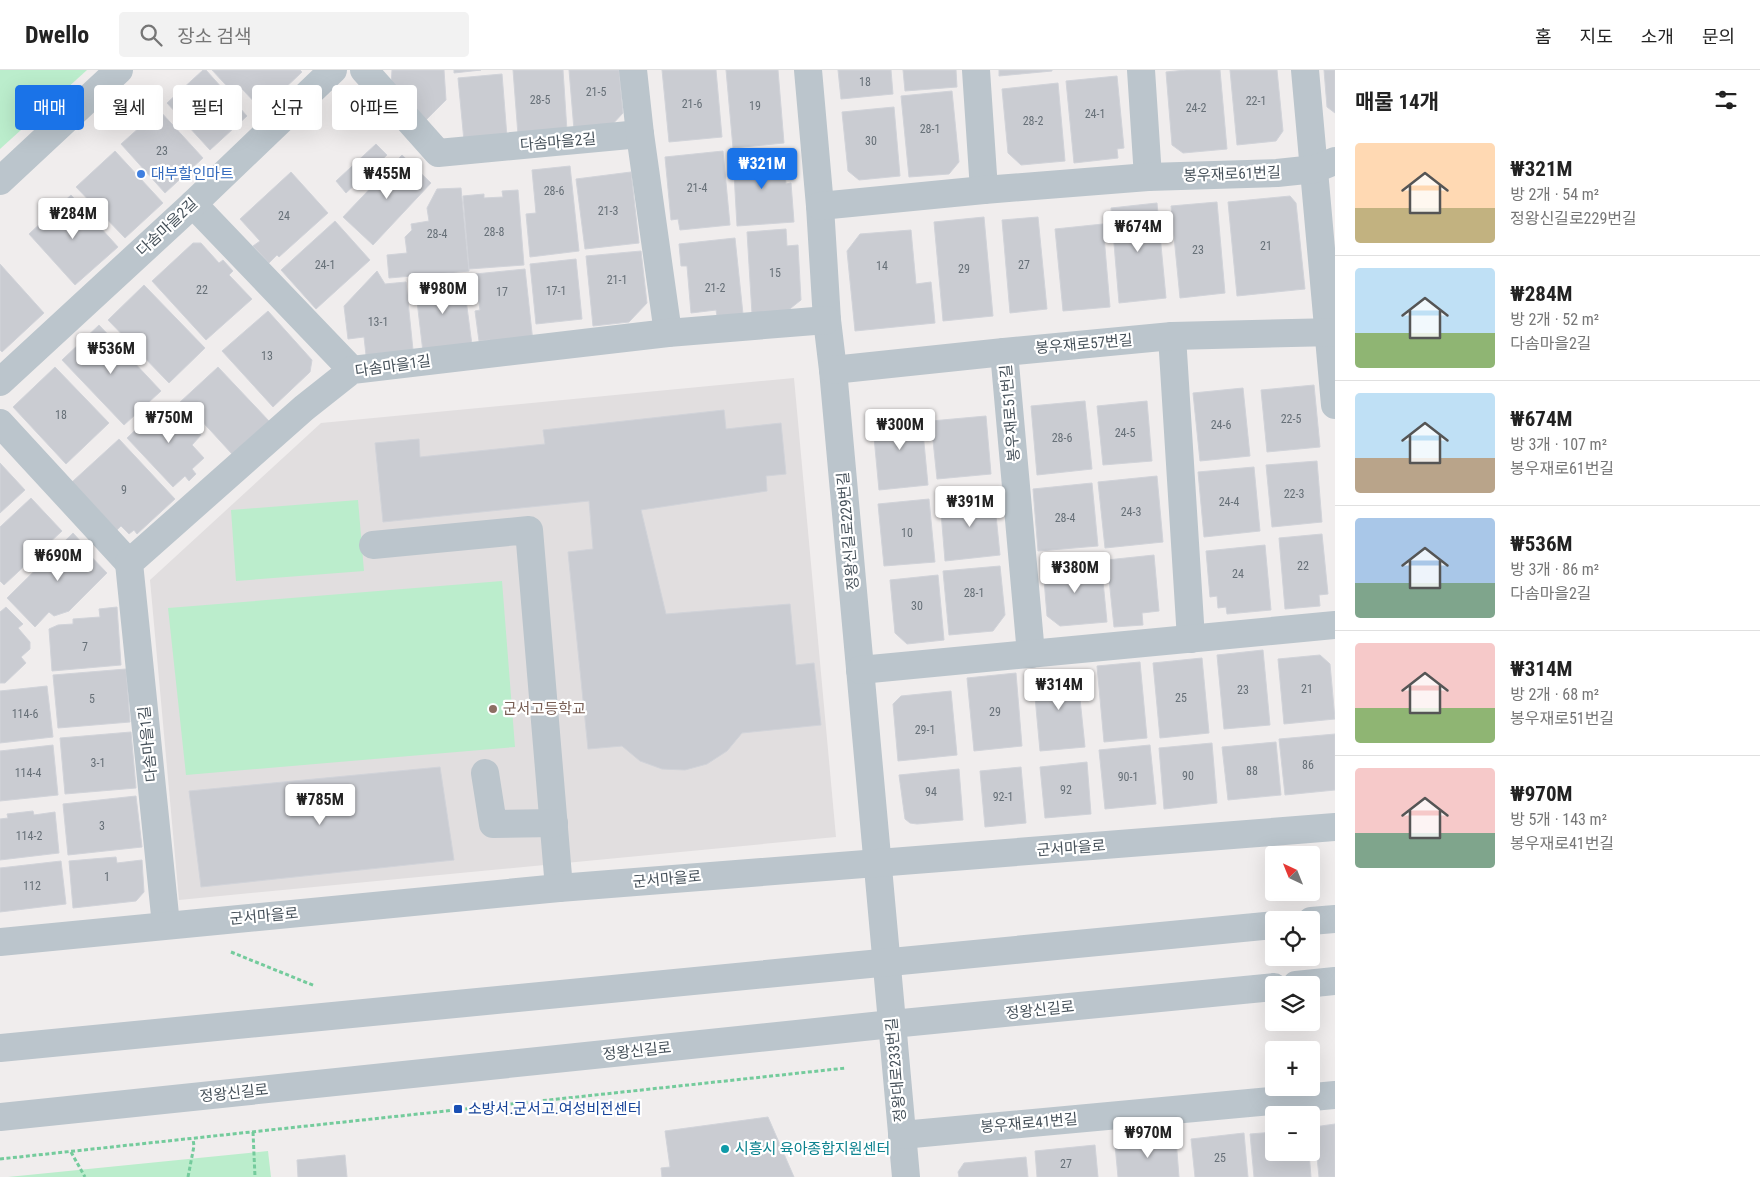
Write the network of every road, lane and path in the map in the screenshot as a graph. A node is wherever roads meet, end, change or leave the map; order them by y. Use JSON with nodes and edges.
{"nodes":[{"id":1,"x":119,"y":70,"type":"edge"},
{"id":2,"x":333,"y":70,"type":"edge"},
{"id":3,"x":364,"y":70,"type":"edge"},
{"id":4,"x":633,"y":70,"type":"edge"},
{"id":5,"x":808,"y":70,"type":"edge"},
{"id":6,"x":976,"y":70,"type":"edge"},
{"id":7,"x":1141,"y":70,"type":"edge"},
{"id":8,"x":1305,"y":70,"type":"edge"},
{"id":9,"x":640,"y":134,"type":"junction"},
{"id":10,"x":1325,"y":165,"type":"edge"},
{"id":11,"x":1148,"y":177,"type":"junction"},
{"id":12,"x":0,"y":182,"type":"edge"},
{"id":13,"x":984,"y":190,"type":"junction"},
{"id":14,"x":193,"y":204,"type":"junction"},
{"id":15,"x":820,"y":206,"type":"junction"},
{"id":16,"x":827,"y":320,"type":"junction"},
{"id":17,"x":1332,"y":332,"type":"edge"},
{"id":18,"x":668,"y":333,"type":"junction"},
{"id":19,"x":1172,"y":336,"type":"junction"},
{"id":20,"x":1004,"y":352,"type":"junction"},
{"id":21,"x":352,"y":370,"type":"junction"},
{"id":22,"x":833,"y":370,"type":"junction"},
{"id":23,"x":0,"y":382,"type":"edge"},
{"id":24,"x":1335,"y":405,"type":"edge"},
{"id":25,"x":0,"y":423,"type":"edge"},
{"id":26,"x":373,"y":545,"type":"dead end"},
{"id":27,"x":129,"y":563,"type":"junction"},
{"id":28,"x":1335,"y":625,"type":"edge"},
{"id":29,"x":1191,"y":639,"type":"junction"},
{"id":30,"x":1031,"y":654,"type":"junction"},
{"id":31,"x":860,"y":670,"type":"junction"},
{"id":32,"x":485,"y":773,"type":"dead end"},
{"id":33,"x":554,"y":823,"type":"junction"},
{"id":34,"x":1335,"y":827,"type":"edge"},
{"id":35,"x":878,"y":863,"type":"junction"},
{"id":36,"x":558,"y":888,"type":"junction"},
{"id":37,"x":1335,"y":919,"type":"edge"},
{"id":38,"x":1320,"y":920,"type":"edge"},
{"id":39,"x":166,"y":925,"type":"junction"},
{"id":40,"x":1265,"y":926,"type":"edge"},
{"id":41,"x":0,"y":942,"type":"edge"},
{"id":42,"x":228,"y":950,"type":"dead end"},
{"id":43,"x":886,"y":962,"type":"junction"},
{"id":44,"x":1335,"y":981,"type":"edge"},
{"id":45,"x":1320,"y":983,"type":"edge"},
{"id":46,"x":324,"y":985,"type":"dead end"},
{"id":47,"x":1265,"y":988,"type":"edge"},
{"id":48,"x":892,"y":1024,"type":"junction"},
{"id":49,"x":0,"y":1048,"type":"edge"},
{"id":50,"x":846,"y":1068,"type":"dead end"},
{"id":51,"x":1335,"y":1095,"type":"edge"},
{"id":52,"x":0,"y":1117,"type":"edge"},
{"id":53,"x":253,"y":1132,"type":"junction"},
{"id":54,"x":902,"y":1135,"type":"junction"},
{"id":55,"x":194,"y":1139,"type":"junction"},
{"id":56,"x":71,"y":1152,"type":"junction"},
{"id":57,"x":0,"y":1159,"type":"edge"},
{"id":58,"x":84,"y":1177,"type":"edge"},
{"id":59,"x":188,"y":1177,"type":"edge"},
{"id":60,"x":255,"y":1177,"type":"edge"},
{"id":61,"x":906,"y":1177,"type":"edge"}],
"edges":[{"from":1,"to":12,"type":"street"},
{"from":2,"to":14,"type":"street","name":"다솜마을2길"},
{"from":3,"to":9,"type":"street","name":"다솜마을2길"},
{"from":4,"to":9,"type":"street"},
{"from":5,"to":15,"type":"street","name":"정왕신길로229번길"},
{"from":6,"to":13,"type":"street"},
{"from":7,"to":11,"type":"street"},
{"from":8,"to":10,"type":"street"},
{"from":9,"to":18,"type":"street"},
{"from":10,"to":11,"type":"street","name":"봉우재로61번길"},
{"from":10,"to":17,"type":"street"},
{"from":11,"to":13,"type":"street","name":"봉우재로61번길"},
{"from":13,"to":15,"type":"street","name":"봉우재로61번길"},
{"from":14,"to":21,"type":"street"},
{"from":14,"to":23,"type":"street","name":"다솜마을2길"},
{"from":15,"to":16,"type":"street","name":"정왕신길로229번길"},
{"from":16,"to":18,"type":"street","name":"다솜마을1길"},
{"from":16,"to":22,"type":"street","name":"정왕신길로229번길"},
{"from":17,"to":19,"type":"street","name":"봉우재로57번길"},
{"from":17,"to":24,"type":"street"},
{"from":18,"to":21,"type":"street","name":"다솜마을1길"},
{"from":19,"to":20,"type":"street","name":"봉우재로57번길"},
{"from":19,"to":29,"type":"street"},
{"from":20,"to":22,"type":"street","name":"봉우재로57번길"},
{"from":20,"to":30,"type":"street","name":"봉우재로51번길"},
{"from":21,"to":27,"type":"street","name":"다솜마을1길"},
{"from":22,"to":31,"type":"street","name":"정왕신길로229번길"},
{"from":25,"to":27,"type":"street"},
{"from":26,"to":33,"type":"street"},
{"from":27,"to":39,"type":"street","name":"다솜마을1길"},
{"from":28,"to":29,"type":"street"},
{"from":29,"to":30,"type":"street"},
{"from":30,"to":31,"type":"street"},
{"from":31,"to":35,"type":"street","name":"정왕신길로229번길"},
{"from":32,"to":33,"type":"street"},
{"from":33,"to":36,"type":"street"},
{"from":34,"to":35,"type":"street","name":"군서마을로"},
{"from":35,"to":36,"type":"street","name":"군서마을로"},
{"from":35,"to":43,"type":"street","name":"정왕신길로229번길"},
{"from":36,"to":39,"type":"street","name":"군서마을로"},
{"from":37,"to":38,"type":"street"},
{"from":39,"to":41,"type":"street","name":"군서마을로"},
{"from":40,"to":43,"type":"street"},
{"from":42,"to":46,"type":"path"},
{"from":43,"to":48,"type":"street","name":"정왕대로233번길"},
{"from":43,"to":49,"type":"street"},
{"from":44,"to":45,"type":"street"},
{"from":47,"to":48,"type":"street","name":"정왕신길로"},
{"from":48,"to":52,"type":"street","name":"정왕신길로"},
{"from":48,"to":54,"type":"street","name":"정왕대로233번길"},
{"from":50,"to":53,"type":"path"},
{"from":51,"to":54,"type":"street","name":"봉우재로41번길"},
{"from":53,"to":55,"type":"path"},
{"from":53,"to":60,"type":"path"},
{"from":54,"to":61,"type":"street","name":"정왕대로233번길"},
{"from":55,"to":56,"type":"path"},
{"from":55,"to":59,"type":"path"},
{"from":56,"to":57,"type":"path"},
{"from":56,"to":58,"type":"path"}]}
